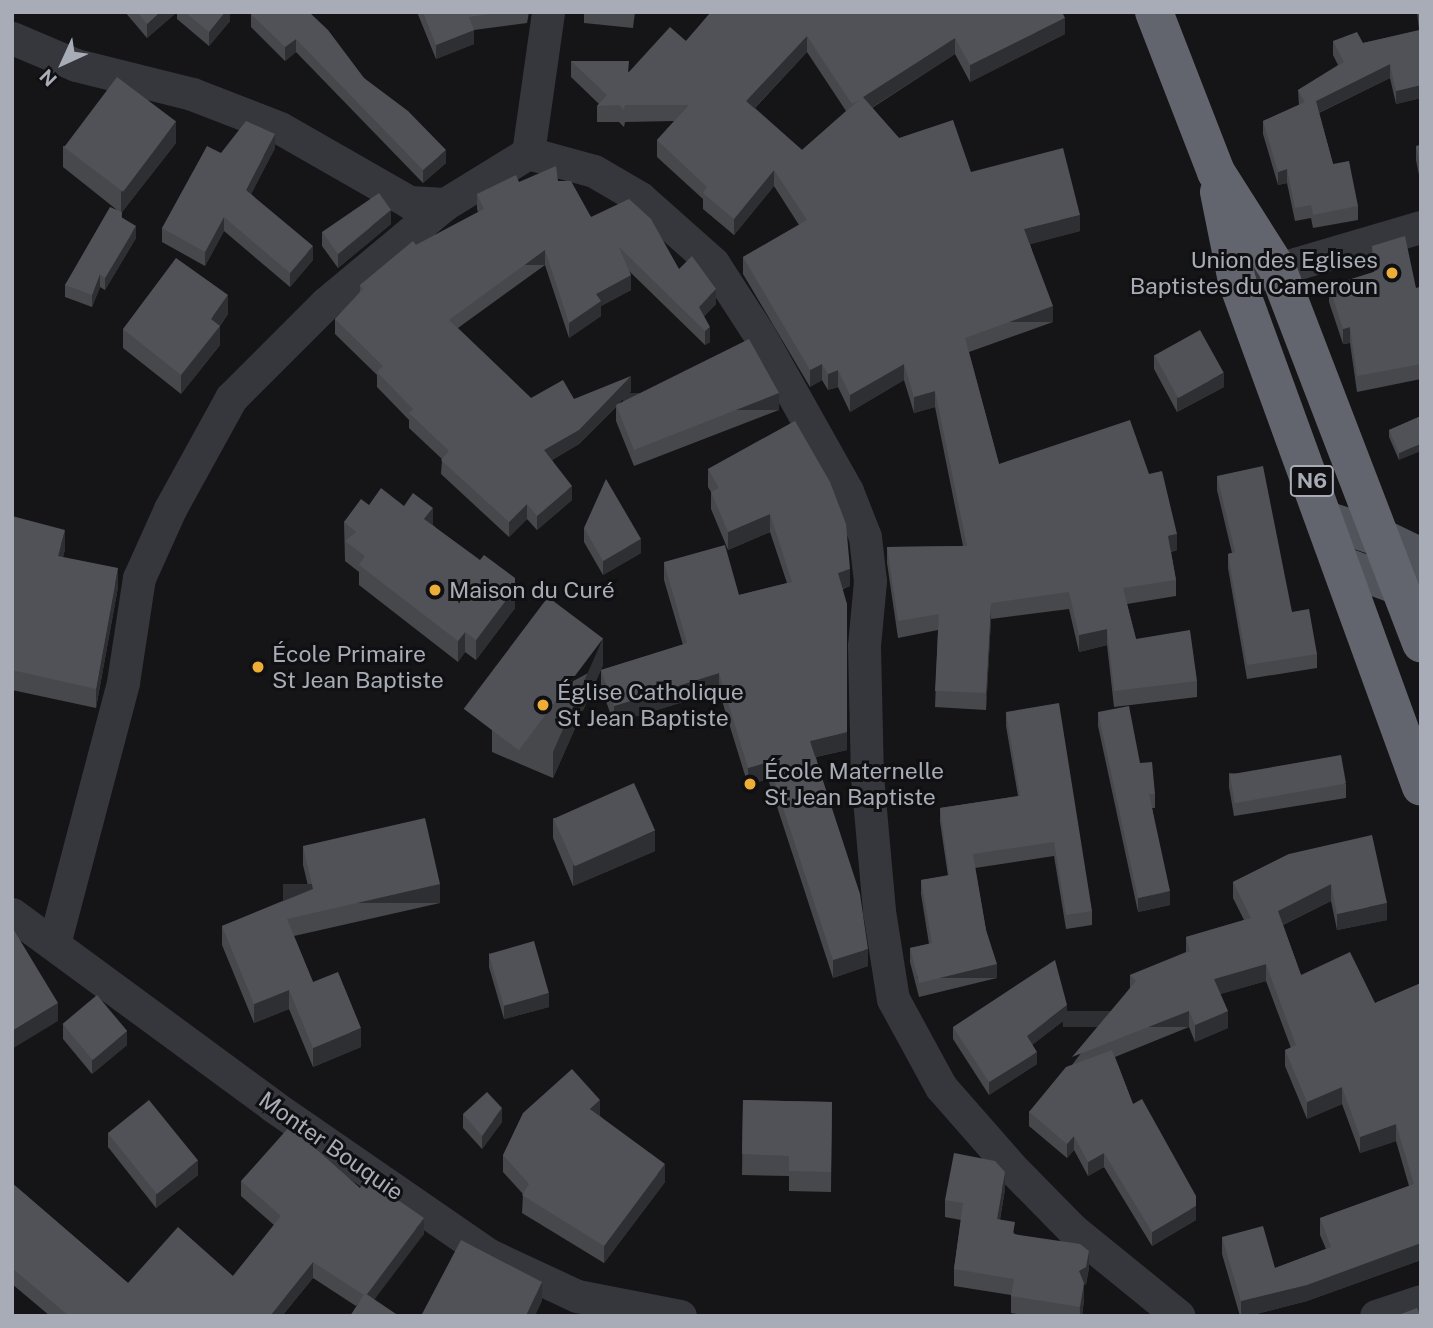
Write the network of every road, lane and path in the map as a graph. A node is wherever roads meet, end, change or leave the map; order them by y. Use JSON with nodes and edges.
{"nodes":[{"id":1,"x":548,"y":12,"type":"edge"},
{"id":2,"x":1154,"y":12,"type":"edge"},
{"id":3,"x":12,"y":37,"type":"edge"},
{"id":4,"x":528,"y":153,"type":"junction"},
{"id":5,"x":1216,"y":172,"type":"junction"},
{"id":6,"x":444,"y":204,"type":"junction"},
{"id":7,"x":1421,"y":227,"type":"edge"},
{"id":8,"x":1277,"y":268,"type":"junction"},
{"id":9,"x":1237,"y":281,"type":"junction"},
{"id":10,"x":1326,"y":520,"type":"junction"},
{"id":11,"x":1384,"y":539,"type":"junction"},
{"id":12,"x":1341,"y":565,"type":"junction"},
{"id":13,"x":1414,"y":578,"type":"edge"},
{"id":14,"x":1421,"y":643,"type":"edge"},
{"id":15,"x":1421,"y":787,"type":"edge"},
{"id":16,"x":12,"y":914,"type":"edge"},
{"id":17,"x":54,"y":944,"type":"junction"},
{"id":18,"x":1421,"y":1301,"type":"edge"},
{"id":19,"x":571,"y":1306,"type":"edge"},
{"id":20,"x":680,"y":1316,"type":"edge"},
{"id":21,"x":1179,"y":1316,"type":"edge"},
{"id":22,"x":1376,"y":1316,"type":"edge"}],
"edges":[{"from":1,"to":4,"type":"street"},
{"from":2,"to":5,"type":"highway","number":"N6"},
{"from":3,"to":6,"type":"street"},
{"from":4,"to":6,"type":"street"},
{"from":4,"to":21,"type":"street"},
{"from":5,"to":8,"type":"highway","number":"N6"},
{"from":5,"to":9,"type":"highway","number":"N6"},
{"from":6,"to":17,"type":"street"},
{"from":7,"to":8,"type":"street"},
{"from":8,"to":9,"type":"street"},
{"from":8,"to":11,"type":"highway","number":"N6"},
{"from":9,"to":10,"type":"highway","number":"N6"},
{"from":10,"to":11,"type":"main road"},
{"from":10,"to":12,"type":"highway","number":"N6"},
{"from":11,"to":13,"type":"highway","number":"N6"},
{"from":12,"to":13,"type":"main road"},
{"from":12,"to":15,"type":"highway","number":"N6"},
{"from":13,"to":14,"type":"highway","number":"N6"},
{"from":16,"to":17,"type":"street","name":"Monter Bouquie"},
{"from":17,"to":19,"type":"street","name":"Monter Bouquie"},
{"from":18,"to":22,"type":"street"},
{"from":19,"to":20,"type":"street","name":"Monter Bouquie"}]}
